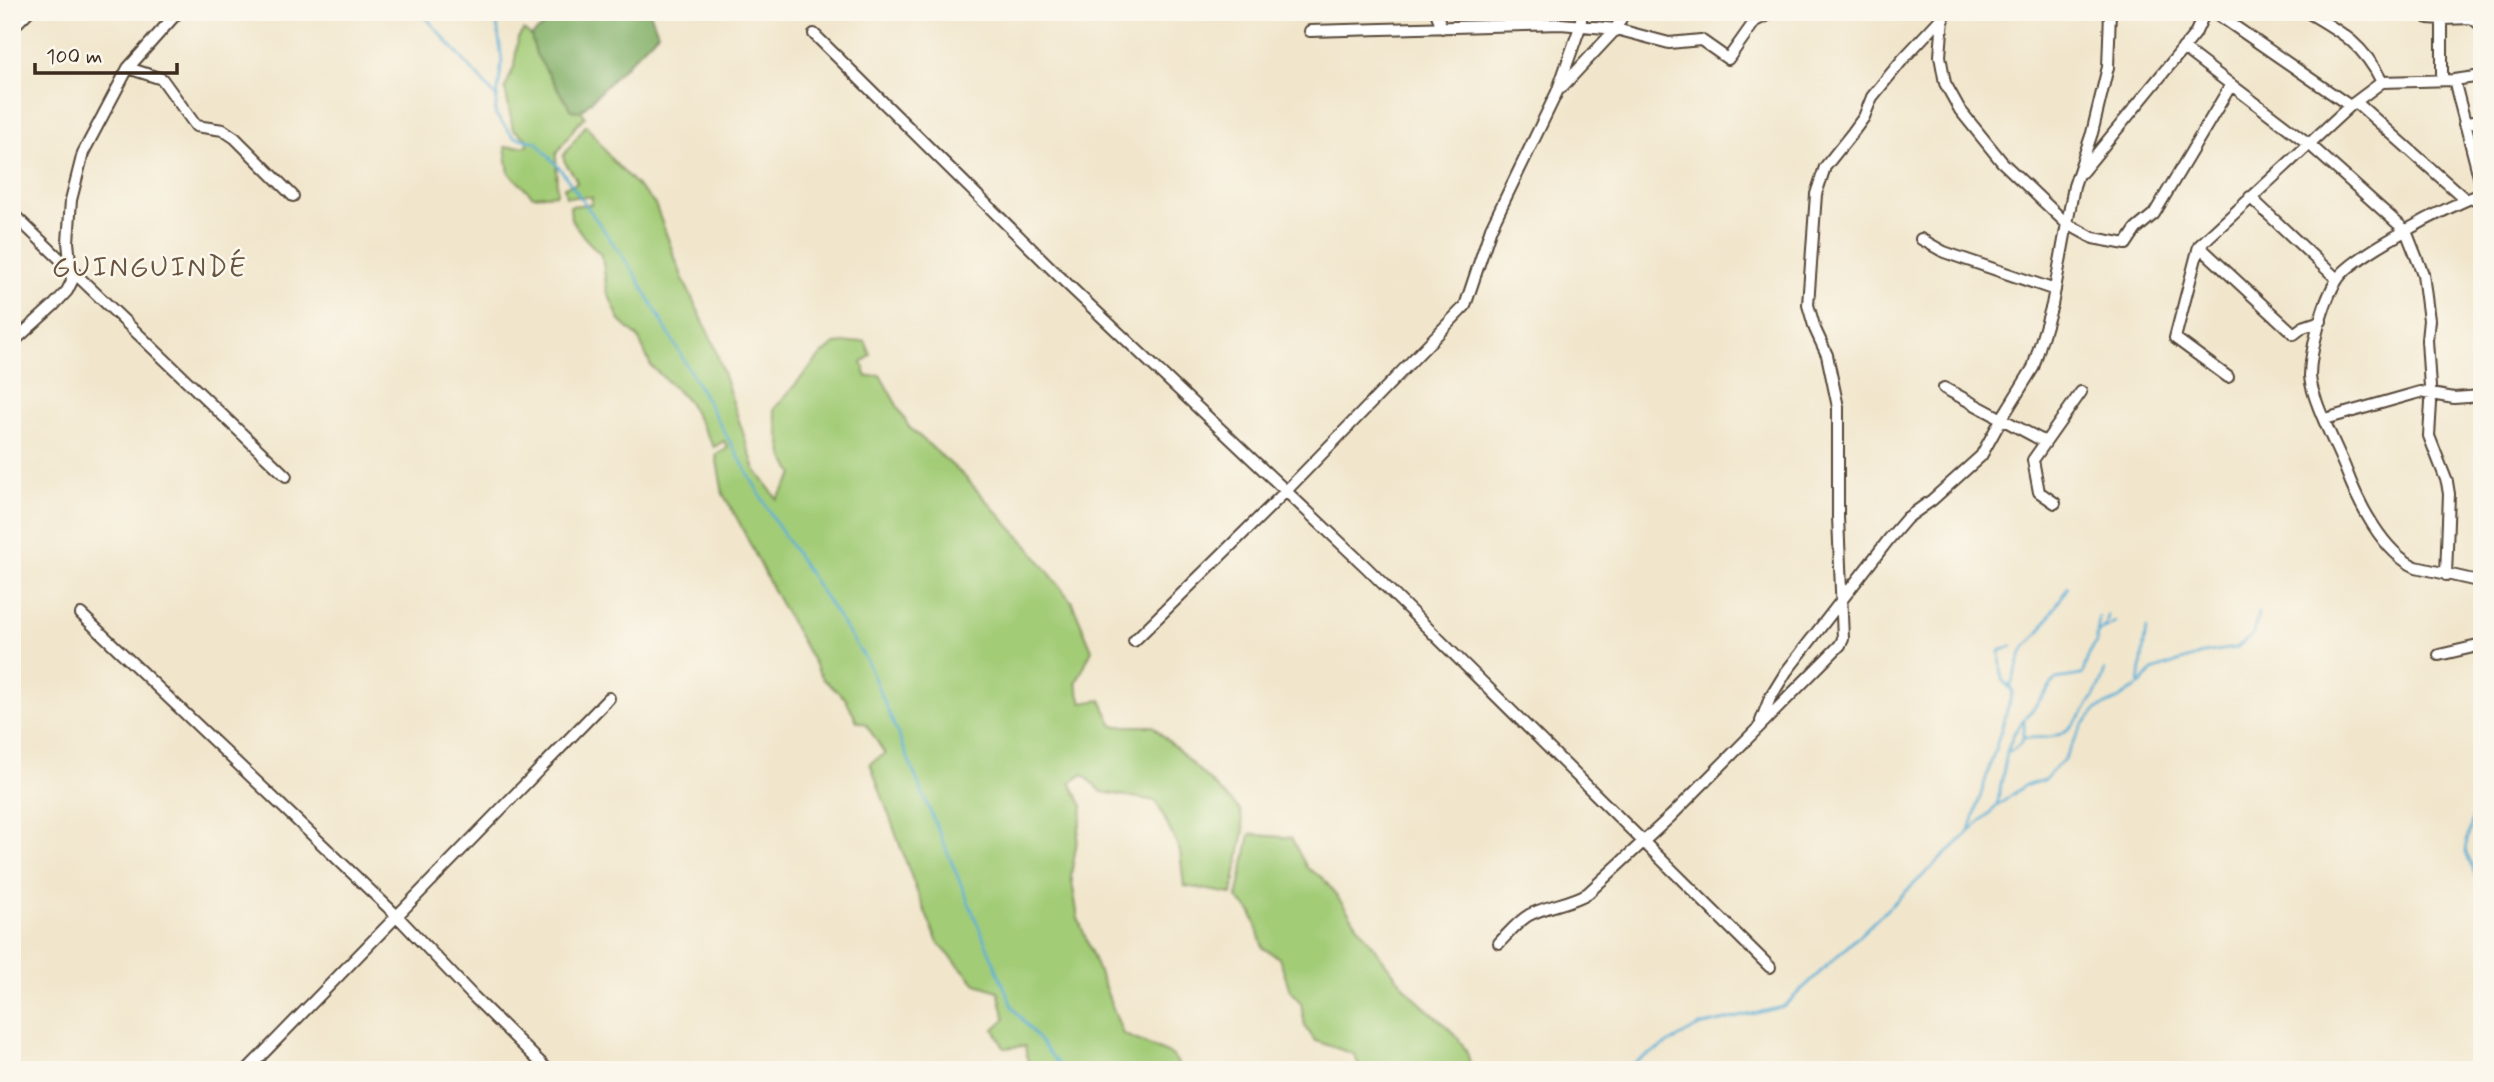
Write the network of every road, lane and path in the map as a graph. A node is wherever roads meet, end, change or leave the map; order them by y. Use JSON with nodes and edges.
{"nodes":[{"id":1,"x":28,"y":12,"type":"edge"},
{"id":2,"x":177,"y":12,"type":"edge"},
{"id":3,"x":1436,"y":12,"type":"edge"},
{"id":4,"x":1581,"y":12,"type":"edge"},
{"id":5,"x":1623,"y":12,"type":"edge"},
{"id":6,"x":1774,"y":12,"type":"edge"},
{"id":7,"x":2110,"y":12,"type":"edge"},
{"id":8,"x":2205,"y":12,"type":"edge"},
{"id":9,"x":2214,"y":12,"type":"edge"},
{"id":10,"x":2423,"y":12,"type":"edge"},
{"id":11,"x":2309,"y":13,"type":"edge"},
{"id":12,"x":1948,"y":14,"type":"edge"},
{"id":13,"x":2442,"y":19,"type":"junction"},
{"id":14,"x":2482,"y":26,"type":"edge"},
{"id":15,"x":1580,"y":27,"type":"junction"},
{"id":16,"x":12,"y":28,"type":"edge"},
{"id":17,"x":1442,"y":28,"type":"junction"},
{"id":18,"x":1616,"y":29,"type":"junction"},
{"id":19,"x":1310,"y":32,"type":"dead end"},
{"id":20,"x":814,"y":34,"type":"dead end"},
{"id":21,"x":2183,"y":48,"type":"junction"},
{"id":22,"x":128,"y":68,"type":"junction"},
{"id":23,"x":2482,"y":76,"type":"edge"},
{"id":24,"x":2448,"y":80,"type":"junction"},
{"id":25,"x":2382,"y":82,"type":"junction"},
{"id":26,"x":2231,"y":85,"type":"junction"},
{"id":27,"x":1557,"y":92,"type":"junction"},
{"id":28,"x":2353,"y":104,"type":"junction"},
{"id":29,"x":2482,"y":120,"type":"edge"},
{"id":30,"x":2464,"y":124,"type":"junction"},
{"id":31,"x":2309,"y":144,"type":"junction"},
{"id":32,"x":2076,"y":179,"type":"junction"},
{"id":33,"x":2482,"y":188,"type":"edge"},
{"id":34,"x":2482,"y":194,"type":"edge"},
{"id":35,"x":293,"y":196,"type":"dead end"},
{"id":36,"x":2250,"y":197,"type":"junction"},
{"id":37,"x":2465,"y":199,"type":"junction"},
{"id":38,"x":12,"y":212,"type":"edge"},
{"id":39,"x":2066,"y":223,"type":"junction"},
{"id":40,"x":2406,"y":231,"type":"junction"},
{"id":41,"x":1921,"y":239,"type":"dead end"},
{"id":42,"x":2199,"y":246,"type":"junction"},
{"id":43,"x":71,"y":268,"type":"junction"},
{"id":44,"x":2337,"y":279,"type":"junction"},
{"id":45,"x":2055,"y":289,"type":"junction"},
{"id":46,"x":2321,"y":321,"type":"junction"},
{"id":47,"x":12,"y":343,"type":"edge"},
{"id":48,"x":2228,"y":377,"type":"dead end"},
{"id":49,"x":1944,"y":387,"type":"dead end"},
{"id":50,"x":2081,"y":392,"type":"dead end"},
{"id":51,"x":2430,"y":393,"type":"junction"},
{"id":52,"x":2482,"y":396,"type":"edge"},
{"id":53,"x":2002,"y":418,"type":"junction"},
{"id":54,"x":2325,"y":419,"type":"junction"},
{"id":55,"x":2045,"y":442,"type":"junction"},
{"id":56,"x":286,"y":476,"type":"dead end"},
{"id":57,"x":1285,"y":492,"type":"junction"},
{"id":58,"x":2054,"y":503,"type":"dead end"},
{"id":59,"x":2446,"y":575,"type":"junction"},
{"id":60,"x":2482,"y":582,"type":"edge"},
{"id":61,"x":1840,"y":601,"type":"junction"},
{"id":62,"x":81,"y":614,"type":"dead end"},
{"id":63,"x":1133,"y":641,"type":"dead end"},
{"id":64,"x":2482,"y":645,"type":"edge"},
{"id":65,"x":2439,"y":655,"type":"dead end"},
{"id":66,"x":609,"y":698,"type":"dead end"},
{"id":67,"x":1760,"y":724,"type":"junction"},
{"id":68,"x":1643,"y":841,"type":"junction"},
{"id":69,"x":396,"y":915,"type":"junction"},
{"id":70,"x":1499,"y":943,"type":"dead end"},
{"id":71,"x":1770,"y":967,"type":"dead end"},
{"id":72,"x":247,"y":1070,"type":"edge"},
{"id":73,"x":548,"y":1070,"type":"edge"}],
"edges":[{"from":1,"to":16,"type":"street"},
{"from":2,"to":22,"type":"street"},
{"from":3,"to":17,"type":"street"},
{"from":4,"to":15,"type":"street"},
{"from":5,"to":18,"type":"street"},
{"from":6,"to":18,"type":"street"},
{"from":7,"to":32,"type":"street"},
{"from":8,"to":21,"type":"street"},
{"from":9,"to":28,"type":"street"},
{"from":10,"to":13,"type":"street"},
{"from":11,"to":25,"type":"street"},
{"from":12,"to":39,"type":"street"},
{"from":12,"to":61,"type":"street"},
{"from":13,"to":14,"type":"street"},
{"from":13,"to":24,"type":"street"},
{"from":15,"to":17,"type":"street"},
{"from":15,"to":18,"type":"street"},
{"from":15,"to":27,"type":"street"},
{"from":17,"to":19,"type":"street"},
{"from":18,"to":27,"type":"street"},
{"from":20,"to":57,"type":"street"},
{"from":21,"to":26,"type":"street"},
{"from":21,"to":32,"type":"street"},
{"from":22,"to":35,"type":"street"},
{"from":22,"to":43,"type":"street"},
{"from":23,"to":24,"type":"street"},
{"from":24,"to":25,"type":"street"},
{"from":24,"to":30,"type":"street"},
{"from":25,"to":28,"type":"street"},
{"from":26,"to":31,"type":"street"},
{"from":26,"to":39,"type":"street"},
{"from":27,"to":57,"type":"street"},
{"from":28,"to":31,"type":"street"},
{"from":28,"to":37,"type":"street"},
{"from":29,"to":30,"type":"street"},
{"from":30,"to":33,"type":"street"},
{"from":31,"to":36,"type":"street"},
{"from":31,"to":40,"type":"street"},
{"from":32,"to":39,"type":"street"},
{"from":34,"to":37,"type":"street"},
{"from":36,"to":42,"type":"street"},
{"from":36,"to":44,"type":"street"},
{"from":37,"to":40,"type":"street"},
{"from":38,"to":43,"type":"street"},
{"from":39,"to":45,"type":"street"},
{"from":40,"to":44,"type":"street"},
{"from":40,"to":51,"type":"street"},
{"from":41,"to":45,"type":"street"},
{"from":42,"to":46,"type":"street"},
{"from":42,"to":48,"type":"street"},
{"from":43,"to":47,"type":"street"},
{"from":43,"to":56,"type":"street"},
{"from":44,"to":46,"type":"street"},
{"from":45,"to":53,"type":"street"},
{"from":46,"to":54,"type":"street"},
{"from":49,"to":53,"type":"street"},
{"from":50,"to":55,"type":"street"},
{"from":51,"to":52,"type":"street"},
{"from":51,"to":54,"type":"street"},
{"from":51,"to":59,"type":"street"},
{"from":53,"to":55,"type":"street"},
{"from":53,"to":61,"type":"street"},
{"from":54,"to":59,"type":"street"},
{"from":55,"to":58,"type":"street"},
{"from":57,"to":63,"type":"street"},
{"from":57,"to":68,"type":"street"},
{"from":59,"to":60,"type":"street"},
{"from":61,"to":67,"type":"street"},
{"from":61,"to":67,"type":"street"},
{"from":62,"to":69,"type":"street"},
{"from":64,"to":65,"type":"street"},
{"from":66,"to":69,"type":"street"},
{"from":67,"to":68,"type":"street"},
{"from":68,"to":70,"type":"street"},
{"from":68,"to":71,"type":"street"},
{"from":69,"to":72,"type":"street"},
{"from":69,"to":73,"type":"street"}]}
